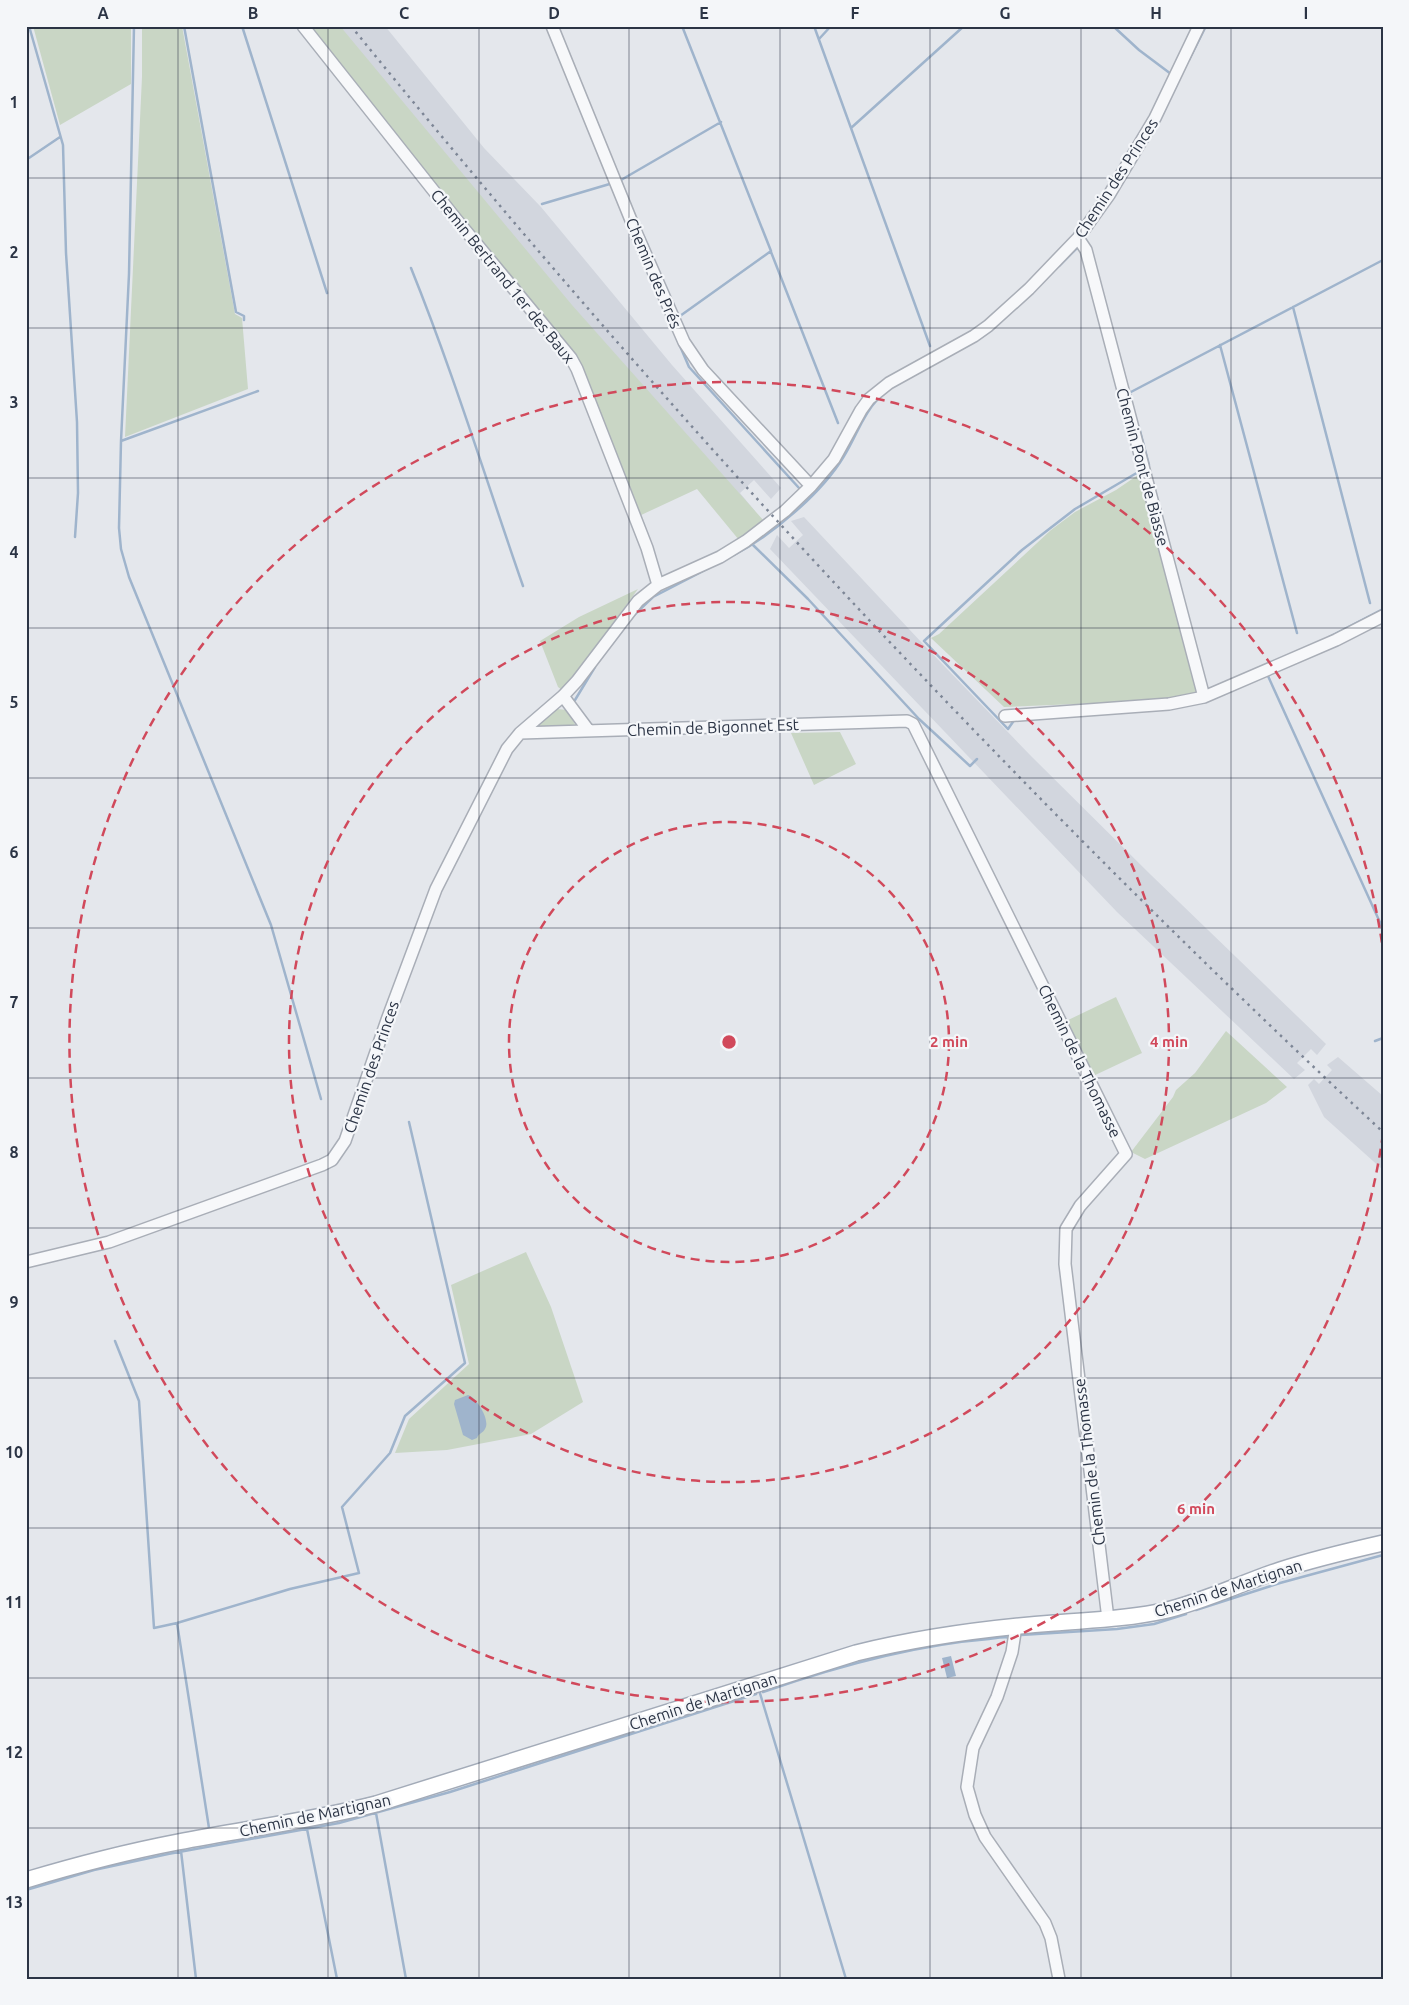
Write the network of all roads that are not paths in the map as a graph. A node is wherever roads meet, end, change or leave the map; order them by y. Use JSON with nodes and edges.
{"nodes":[{"id":1,"x":303,"y":26,"type":"edge"},
{"id":2,"x":552,"y":26,"type":"edge"},
{"id":3,"x":1199,"y":26,"type":"edge"},
{"id":4,"x":1078,"y":238,"type":"junction"},
{"id":5,"x":811,"y":486,"type":"junction"},
{"id":6,"x":658,"y":585,"type":"junction"},
{"id":7,"x":1383,"y":616,"type":"edge"},
{"id":8,"x":563,"y":696,"type":"junction"},
{"id":9,"x":1204,"y":697,"type":"junction"},
{"id":10,"x":1005,"y":716,"type":"dead end"},
{"id":11,"x":906,"y":721,"type":"joint"},
{"id":12,"x":589,"y":731,"type":"junction"},
{"id":13,"x":520,"y":733,"type":"junction"},
{"id":14,"x":26,"y":1262,"type":"edge"},
{"id":15,"x":1383,"y":1543,"type":"edge"},
{"id":16,"x":1108,"y":1620,"type":"junction"},
{"id":17,"x":1016,"y":1626,"type":"junction"},
{"id":18,"x":26,"y":1880,"type":"edge"},
{"id":19,"x":1059,"y":1979,"type":"edge"}],
"edges":[{"from":1,"to":6,"type":"street","name":"Chemin Bertrand 1er des Baux"},
{"from":2,"to":5,"type":"street","name":"Chemin des Prés"},
{"from":3,"to":4,"type":"street","name":"Chemin des Princes"},
{"from":4,"to":5,"type":"street","name":"Chemin des Princes"},
{"from":4,"to":9,"type":"street","name":"Chemin Pont de Biasse"},
{"from":5,"to":6,"type":"street","name":"Chemin des Princes"},
{"from":6,"to":8,"type":"street","name":"Chemin des Princes"},
{"from":7,"to":9,"type":"street"},
{"from":8,"to":12,"type":"street"},
{"from":8,"to":13,"type":"street","name":"Chemin des Princes"},
{"from":9,"to":10,"type":"street"},
{"from":11,"to":12,"type":"street","name":"Chemin de Bigonnet Est"},
{"from":11,"to":16,"type":"street","name":"Chemin de la Thomasse"},
{"from":12,"to":13,"type":"street","name":"Chemin de Bigonnet Est"},
{"from":13,"to":14,"type":"street","name":"Chemin des Princes"},
{"from":15,"to":16,"type":"main road","name":"Chemin de Martignan"},
{"from":16,"to":17,"type":"main road","name":"Chemin de Martignan"},
{"from":17,"to":18,"type":"main road","name":"Chemin de Martignan"},
{"from":17,"to":19,"type":"street"}]}
